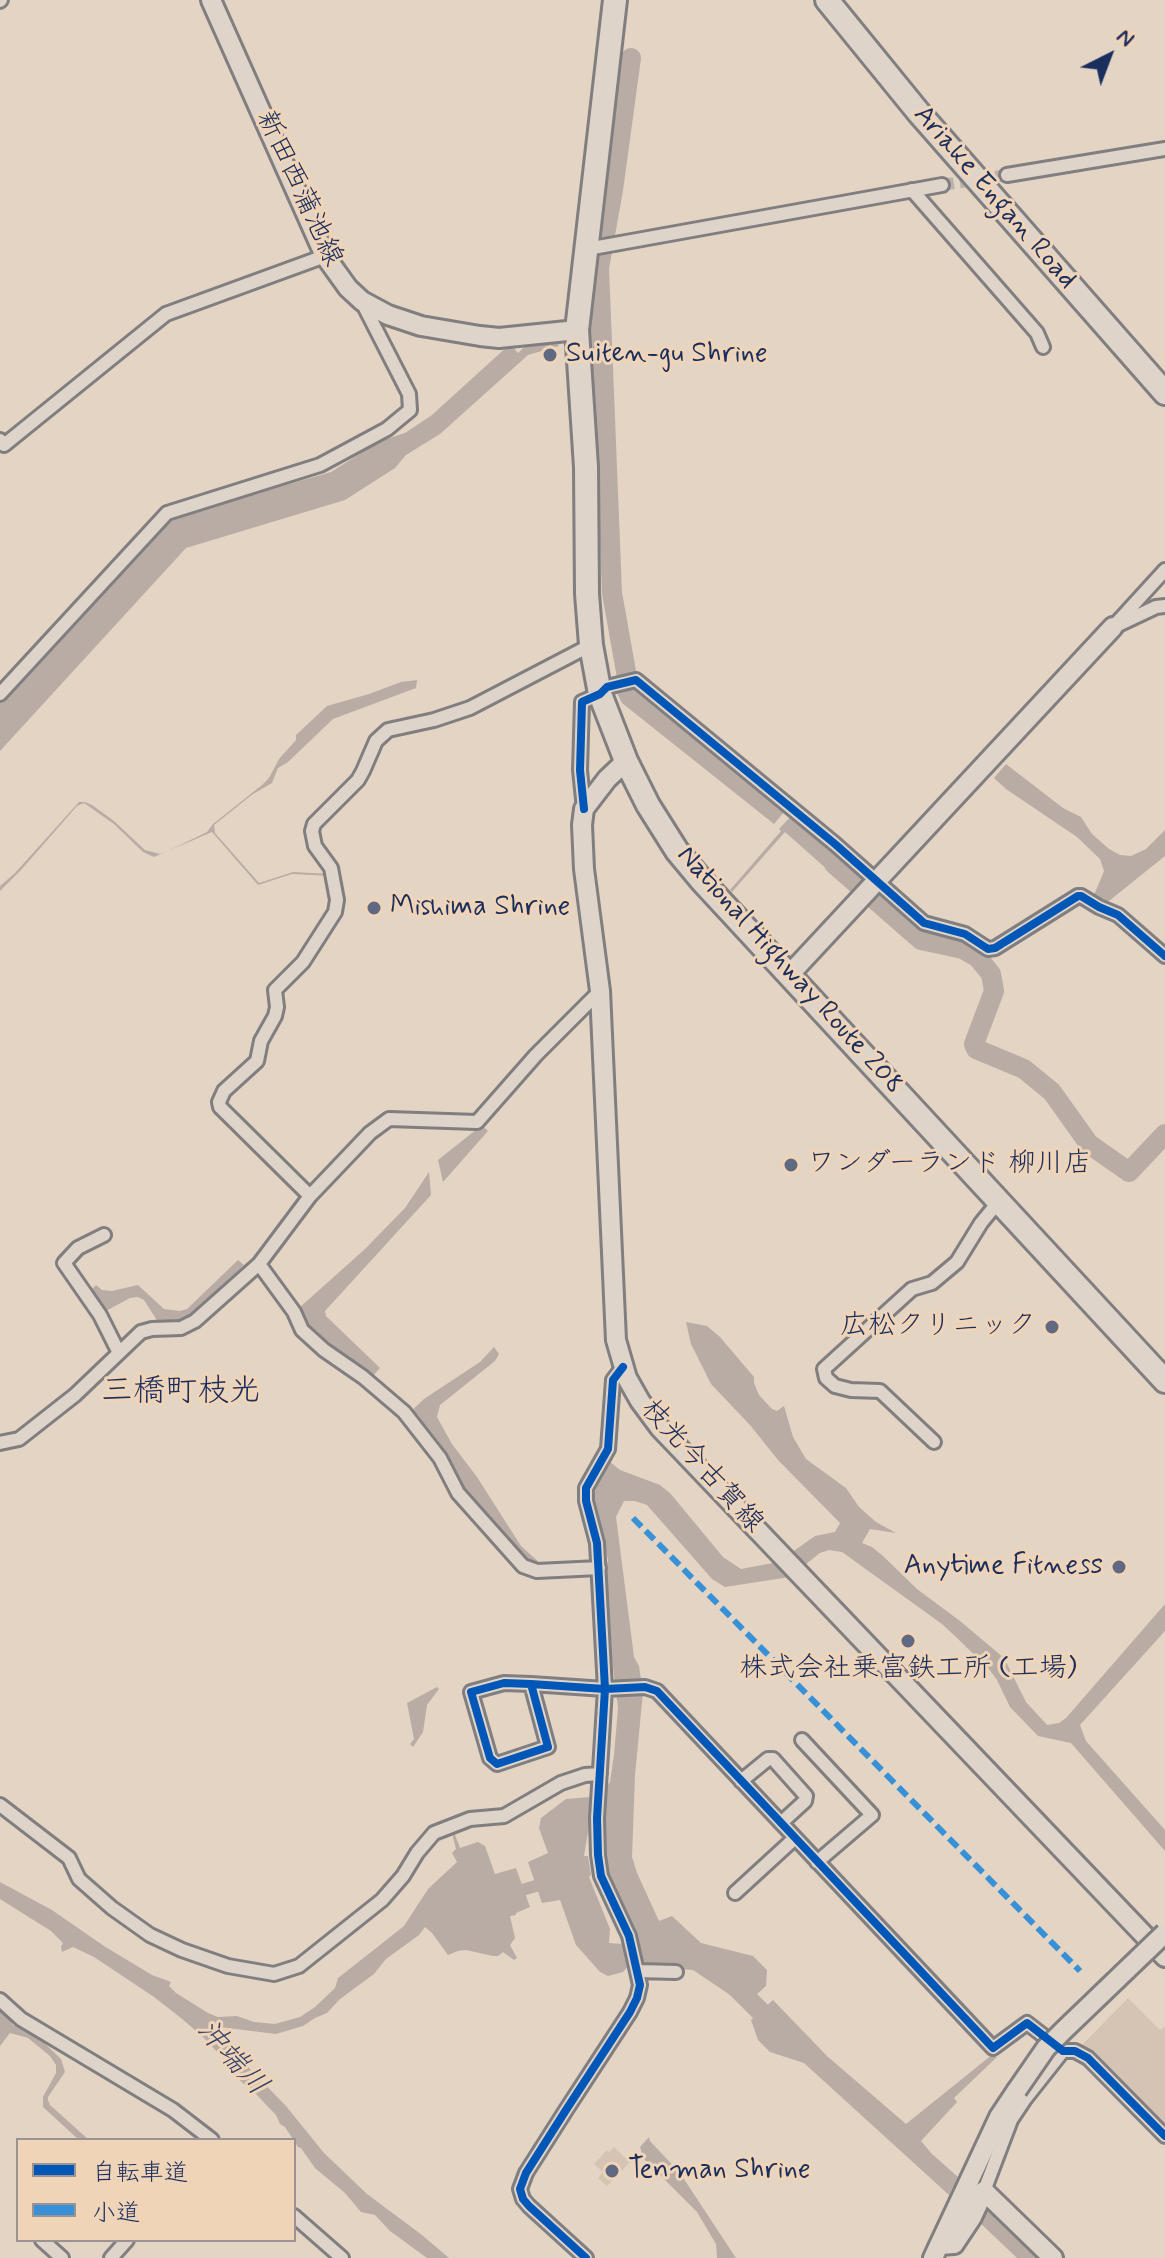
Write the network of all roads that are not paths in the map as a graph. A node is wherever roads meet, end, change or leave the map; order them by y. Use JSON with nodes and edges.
{"nodes":[{"id":1,"x":211,"y":0,"type":"edge"},
{"id":2,"x":615,"y":0,"type":"edge"},
{"id":3,"x":827,"y":0,"type":"edge"},
{"id":4,"x":836,"y":0,"type":"edge"},
{"id":5,"x":1165,"y":149,"type":"edge"},
{"id":6,"x":1007,"y":175,"type":"tunnel mouth"},
{"id":7,"x":942,"y":185,"type":"tunnel mouth"},
{"id":8,"x":912,"y":190,"type":"junction"},
{"id":9,"x":1014,"y":223,"type":"junction"},
{"id":10,"x":587,"y":249,"type":"junction"},
{"id":11,"x":325,"y":256,"type":"junction"},
{"id":12,"x":362,"y":301,"type":"junction"},
{"id":13,"x":577,"y":330,"type":"junction"},
{"id":14,"x":1043,"y":347,"type":"dead end"},
{"id":15,"x":1165,"y":384,"type":"edge"},
{"id":16,"x":1165,"y":393,"type":"edge"},
{"id":17,"x":1165,"y":409,"type":"edge"},
{"id":18,"x":0,"y":440,"type":"edge"},
{"id":19,"x":1165,"y":570,"type":"edge"},
{"id":20,"x":1165,"y":606,"type":"edge"},
{"id":21,"x":1113,"y":627,"type":"junction"},
{"id":22,"x":591,"y":645,"type":"junction"},
{"id":23,"x":604,"y":690,"type":"junction"},
{"id":24,"x":0,"y":694,"type":"edge"},
{"id":25,"x":626,"y":761,"type":"junction"},
{"id":26,"x":584,"y":809,"type":"junction"},
{"id":27,"x":876,"y":881,"type":"junction"},
{"id":28,"x":1165,"y":956,"type":"edge"},
{"id":29,"x":789,"y":975,"type":"junction"},
{"id":30,"x":600,"y":991,"type":"junction"},
{"id":31,"x":310,"y":1196,"type":"junction"},
{"id":32,"x":999,"y":1201,"type":"junction"},
{"id":33,"x":104,"y":1235,"type":"dead end"},
{"id":34,"x":259,"y":1264,"type":"junction"},
{"id":35,"x":119,"y":1353,"type":"junction"},
{"id":36,"x":623,"y":1367,"type":"junction"},
{"id":37,"x":1165,"y":1381,"type":"edge"},
{"id":38,"x":934,"y":1442,"type":"dead end"},
{"id":39,"x":0,"y":1443,"type":"edge"},
{"id":40,"x":599,"y":1568,"type":"junction"},
{"id":41,"x":531,"y":1684,"type":"junction"},
{"id":42,"x":605,"y":1689,"type":"junction"},
{"id":43,"x":802,"y":1740,"type":"dead end"},
{"id":44,"x":600,"y":1774,"type":"junction"},
{"id":45,"x":741,"y":1781,"type":"junction"},
{"id":46,"x":0,"y":1805,"type":"edge"},
{"id":47,"x":781,"y":1823,"type":"junction"},
{"id":48,"x":795,"y":1838,"type":"junction"},
{"id":49,"x":817,"y":1862,"type":"junction"},
{"id":50,"x":735,"y":1893,"type":"dead end"},
{"id":51,"x":1165,"y":1933,"type":"edge"},
{"id":52,"x":1165,"y":1956,"type":"edge"},
{"id":53,"x":638,"y":1971,"type":"junction"},
{"id":54,"x":676,"y":1972,"type":"dead end"},
{"id":55,"x":0,"y":2000,"type":"edge"},
{"id":56,"x":1063,"y":2051,"type":"junction"},
{"id":57,"x":1165,"y":2136,"type":"edge"},
{"id":58,"x":209,"y":2138,"type":"edge"},
{"id":59,"x":983,"y":2194,"type":"junction"},
{"id":60,"x":296,"y":2218,"type":"edge"},
{"id":61,"x":44,"y":2242,"type":"edge"},
{"id":62,"x":125,"y":2242,"type":"edge"},
{"id":63,"x":936,"y":2252,"type":"edge"},
{"id":64,"x":62,"y":2258,"type":"edge"},
{"id":65,"x":111,"y":2258,"type":"edge"},
{"id":66,"x":342,"y":2258,"type":"edge"},
{"id":67,"x":586,"y":2258,"type":"edge"},
{"id":68,"x":1053,"y":2258,"type":"edge"}],
"edges":[{"from":1,"to":11,"type":"main road","name":"新田西蒲池線"},
{"from":2,"to":10,"type":"highway","name":"National Highway Route 208"},
{"from":3,"to":9,"type":"highway","name":"Ariake Engan Road"},
{"from":4,"to":15,"type":"highway","name":"Ariake Engan Road"},
{"from":5,"to":6,"type":"street"},
{"from":7,"to":8,"type":"street"},
{"from":8,"to":10,"type":"street"},
{"from":8,"to":14,"type":"street"},
{"from":9,"to":16,"type":"highway","name":"Ariake Engan Road"},
{"from":9,"to":17,"type":"highway"},
{"from":10,"to":13,"type":"highway","name":"National Highway Route 208"},
{"from":11,"to":12,"type":"main road","name":"新田西蒲池線"},
{"from":11,"to":18,"type":"street"},
{"from":12,"to":13,"type":"main road","name":"新田西蒲池線"},
{"from":12,"to":24,"type":"street"},
{"from":13,"to":22,"type":"highway","name":"National Highway Route 208"},
{"from":19,"to":21,"type":"street"},
{"from":20,"to":21,"type":"street"},
{"from":21,"to":27,"type":"main road"},
{"from":22,"to":23,"type":"highway","name":"National Highway Route 208"},
{"from":22,"to":31,"type":"street"},
{"from":23,"to":25,"type":"highway","name":"National Highway Route 208"},
{"from":23,"to":26,"type":"street"},
{"from":23,"to":27,"type":"street"},
{"from":25,"to":26,"type":"main road"},
{"from":25,"to":29,"type":"highway","name":"National Highway Route 208"},
{"from":26,"to":30,"type":"main road","name":"枝光今古賀線"},
{"from":27,"to":28,"type":"street"},
{"from":27,"to":29,"type":"main road"},
{"from":29,"to":32,"type":"highway","name":"National Highway Route 208"},
{"from":30,"to":31,"type":"street"},
{"from":30,"to":36,"type":"main road","name":"枝光今古賀線"},
{"from":31,"to":34,"type":"street"},
{"from":32,"to":37,"type":"highway","name":"National Highway Route 208"},
{"from":32,"to":38,"type":"street"},
{"from":33,"to":35,"type":"street"},
{"from":34,"to":35,"type":"street"},
{"from":34,"to":40,"type":"street"},
{"from":35,"to":39,"type":"street"},
{"from":36,"to":40,"type":"street"},
{"from":36,"to":52,"type":"main road","name":"枝光今古賀線"},
{"from":40,"to":42,"type":"street"},
{"from":41,"to":41,"type":"street"},
{"from":41,"to":42,"type":"street"},
{"from":42,"to":44,"type":"street"},
{"from":42,"to":45,"type":"street"},
{"from":43,"to":49,"type":"street"},
{"from":44,"to":46,"type":"street"},
{"from":44,"to":53,"type":"street"},
{"from":45,"to":47,"type":"street"},
{"from":45,"to":47,"type":"street"},
{"from":47,"to":48,"type":"street"},
{"from":48,"to":49,"type":"street"},
{"from":48,"to":50,"type":"street"},
{"from":49,"to":56,"type":"street"},
{"from":51,"to":63,"type":"main road","bridge":true},
{"from":53,"to":54,"type":"street"},
{"from":53,"to":67,"type":"street"},
{"from":55,"to":58,"type":"street"},
{"from":56,"to":57,"type":"street"},
{"from":56,"to":59,"type":"street"},
{"from":59,"to":63,"type":"main road"},
{"from":59,"to":68,"type":"main road"},
{"from":60,"to":66,"type":"street"},
{"from":61,"to":64,"type":"street"},
{"from":62,"to":65,"type":"street"}]}
